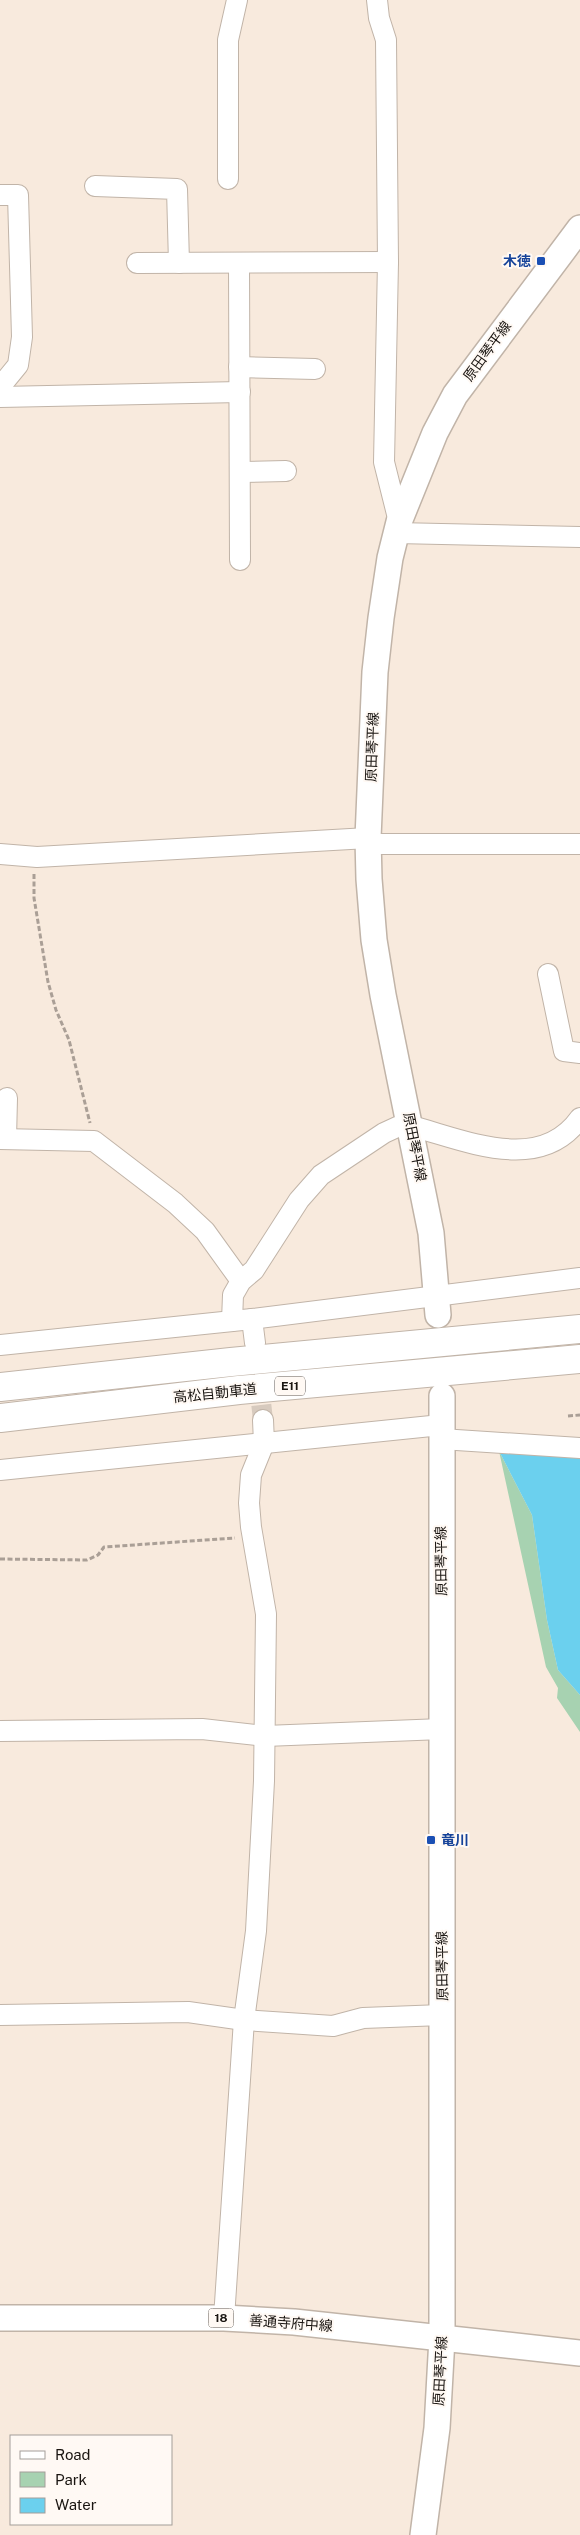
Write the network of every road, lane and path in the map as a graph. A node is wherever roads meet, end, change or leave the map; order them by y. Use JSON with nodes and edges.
{"nodes":[{"id":1,"x":237,"y":0,"type":"edge"},
{"id":2,"x":377,"y":0,"type":"edge"},
{"id":3,"x":228,"y":179,"type":"dead end"},
{"id":4,"x":95,"y":186,"type":"dead end"},
{"id":5,"x":0,"y":195,"type":"edge"},
{"id":6,"x":580,"y":228,"type":"edge"},
{"id":7,"x":388,"y":262,"type":"junction"},
{"id":8,"x":137,"y":263,"type":"dead end"},
{"id":9,"x":179,"y":263,"type":"junction"},
{"id":10,"x":239,"y":263,"type":"junction"},
{"id":11,"x":239,"y":367,"type":"junction"},
{"id":12,"x":315,"y":369,"type":"dead end"},
{"id":13,"x":0,"y":387,"type":"edge"},
{"id":14,"x":240,"y":392,"type":"junction"},
{"id":15,"x":0,"y":397,"type":"edge"},
{"id":16,"x":286,"y":471,"type":"dead end"},
{"id":17,"x":240,"y":472,"type":"junction"},
{"id":18,"x":397,"y":527,"type":"junction"},
{"id":19,"x":580,"y":537,"type":"edge"},
{"id":20,"x":240,"y":560,"type":"dead end"},
{"id":21,"x":368,"y":841,"type":"junction"},
{"id":22,"x":580,"y":844,"type":"edge"},
{"id":23,"x":0,"y":854,"type":"edge"},
{"id":24,"x":34,"y":856,"type":"junction"},
{"id":25,"x":548,"y":974,"type":"dead end"},
{"id":26,"x":580,"y":1053,"type":"edge"},
{"id":27,"x":7,"y":1098,"type":"dead end"},
{"id":28,"x":580,"y":1118,"type":"edge"},
{"id":29,"x":411,"y":1126,"type":"junction"},
{"id":30,"x":3,"y":1139,"type":"edge"},
{"id":31,"x":94,"y":1140,"type":"junction"},
{"id":32,"x":580,"y":1278,"type":"edge"},
{"id":33,"x":241,"y":1281,"type":"junction"},
{"id":34,"x":437,"y":1305,"type":"junction"},
{"id":35,"x":252,"y":1318,"type":"junction"},
{"id":36,"x":232,"y":1321,"type":"junction"},
{"id":37,"x":580,"y":1329,"type":"edge"},
{"id":38,"x":255,"y":1343,"type":"dead end"},
{"id":39,"x":0,"y":1345,"type":"edge"},
{"id":40,"x":580,"y":1359,"type":"edge"},
{"id":41,"x":0,"y":1387,"type":"edge"},
{"id":42,"x":442,"y":1396,"type":"dead end"},
{"id":43,"x":568,"y":1416,"type":"dead end"},
{"id":44,"x":580,"y":1416,"type":"edge"},
{"id":45,"x":0,"y":1418,"type":"edge"},
{"id":46,"x":264,"y":1420,"type":"tunnel mouth"},
{"id":47,"x":441,"y":1432,"type":"junction"},
{"id":48,"x":264,"y":1443,"type":"junction"},
{"id":49,"x":580,"y":1448,"type":"edge"},
{"id":50,"x":0,"y":1470,"type":"edge"},
{"id":51,"x":253,"y":1536,"type":"junction"},
{"id":52,"x":0,"y":1559,"type":"edge"},
{"id":53,"x":442,"y":1729,"type":"junction"},
{"id":54,"x":0,"y":1732,"type":"edge"},
{"id":55,"x":265,"y":1736,"type":"junction"},
{"id":56,"x":0,"y":2015,"type":"edge"},
{"id":57,"x":442,"y":2015,"type":"junction"},
{"id":58,"x":244,"y":2020,"type":"junction"},
{"id":59,"x":0,"y":2318,"type":"edge"},
{"id":60,"x":224,"y":2318,"type":"junction"},
{"id":61,"x":442,"y":2338,"type":"junction"},
{"id":62,"x":580,"y":2353,"type":"edge"},
{"id":63,"x":423,"y":2535,"type":"edge"}],
"edges":[{"from":1,"to":3,"type":"street"},
{"from":2,"to":7,"type":"street"},
{"from":4,"to":9,"type":"street"},
{"from":5,"to":13,"type":"street"},
{"from":6,"to":18,"type":"main road","name":"原田琴平線"},
{"from":7,"to":10,"type":"street"},
{"from":7,"to":18,"type":"street"},
{"from":8,"to":9,"type":"street"},
{"from":9,"to":10,"type":"street"},
{"from":10,"to":11,"type":"street"},
{"from":11,"to":12,"type":"street"},
{"from":11,"to":14,"type":"street"},
{"from":14,"to":15,"type":"street"},
{"from":14,"to":17,"type":"street"},
{"from":16,"to":17,"type":"street"},
{"from":17,"to":20,"type":"street"},
{"from":18,"to":19,"type":"street"},
{"from":18,"to":21,"type":"main road","name":"原田琴平線"},
{"from":21,"to":22,"type":"street"},
{"from":21,"to":24,"type":"street"},
{"from":21,"to":29,"type":"main road","name":"原田琴平線"},
{"from":23,"to":24,"type":"street"},
{"from":24,"to":31,"type":"path"},
{"from":25,"to":26,"type":"street"},
{"from":27,"to":30,"type":"street"},
{"from":28,"to":29,"type":"street"},
{"from":29,"to":33,"type":"street"},
{"from":29,"to":34,"type":"main road","name":"原田琴平線"},
{"from":30,"to":31,"type":"street"},
{"from":31,"to":33,"type":"street"},
{"from":32,"to":34,"type":"street"},
{"from":33,"to":36,"type":"street"},
{"from":34,"to":35,"type":"street"},
{"from":35,"to":36,"type":"street"},
{"from":35,"to":38,"type":"street"},
{"from":36,"to":39,"type":"street"},
{"from":37,"to":41,"type":"highway","name":"高松自動車道","number":"E11"},
{"from":40,"to":45,"type":"highway","name":"高松自動車道","number":"E11"},
{"from":42,"to":47,"type":"main road","name":"原田琴平線"},
{"from":43,"to":44,"type":"path"},
{"from":46,"to":48,"type":"street"},
{"from":47,"to":48,"type":"street"},
{"from":47,"to":49,"type":"street"},
{"from":47,"to":53,"type":"main road","name":"原田琴平線"},
{"from":48,"to":50,"type":"street"},
{"from":48,"to":51,"type":"street"},
{"from":51,"to":52,"type":"path"},
{"from":51,"to":55,"type":"street"},
{"from":53,"to":55,"type":"street"},
{"from":53,"to":57,"type":"main road","name":"原田琴平線"},
{"from":54,"to":55,"type":"street"},
{"from":55,"to":58,"type":"street"},
{"from":56,"to":58,"type":"street"},
{"from":57,"to":58,"type":"street"},
{"from":57,"to":61,"type":"main road","name":"原田琴平線"},
{"from":58,"to":60,"type":"street"},
{"from":59,"to":60,"type":"main road","name":"善通寺府中線","number":"18"},
{"from":60,"to":61,"type":"main road","name":"善通寺府中線","number":"18"},
{"from":61,"to":62,"type":"main road","name":"善通寺府中線","number":"18"},
{"from":61,"to":63,"type":"main road","name":"原田琴平線"}]}
